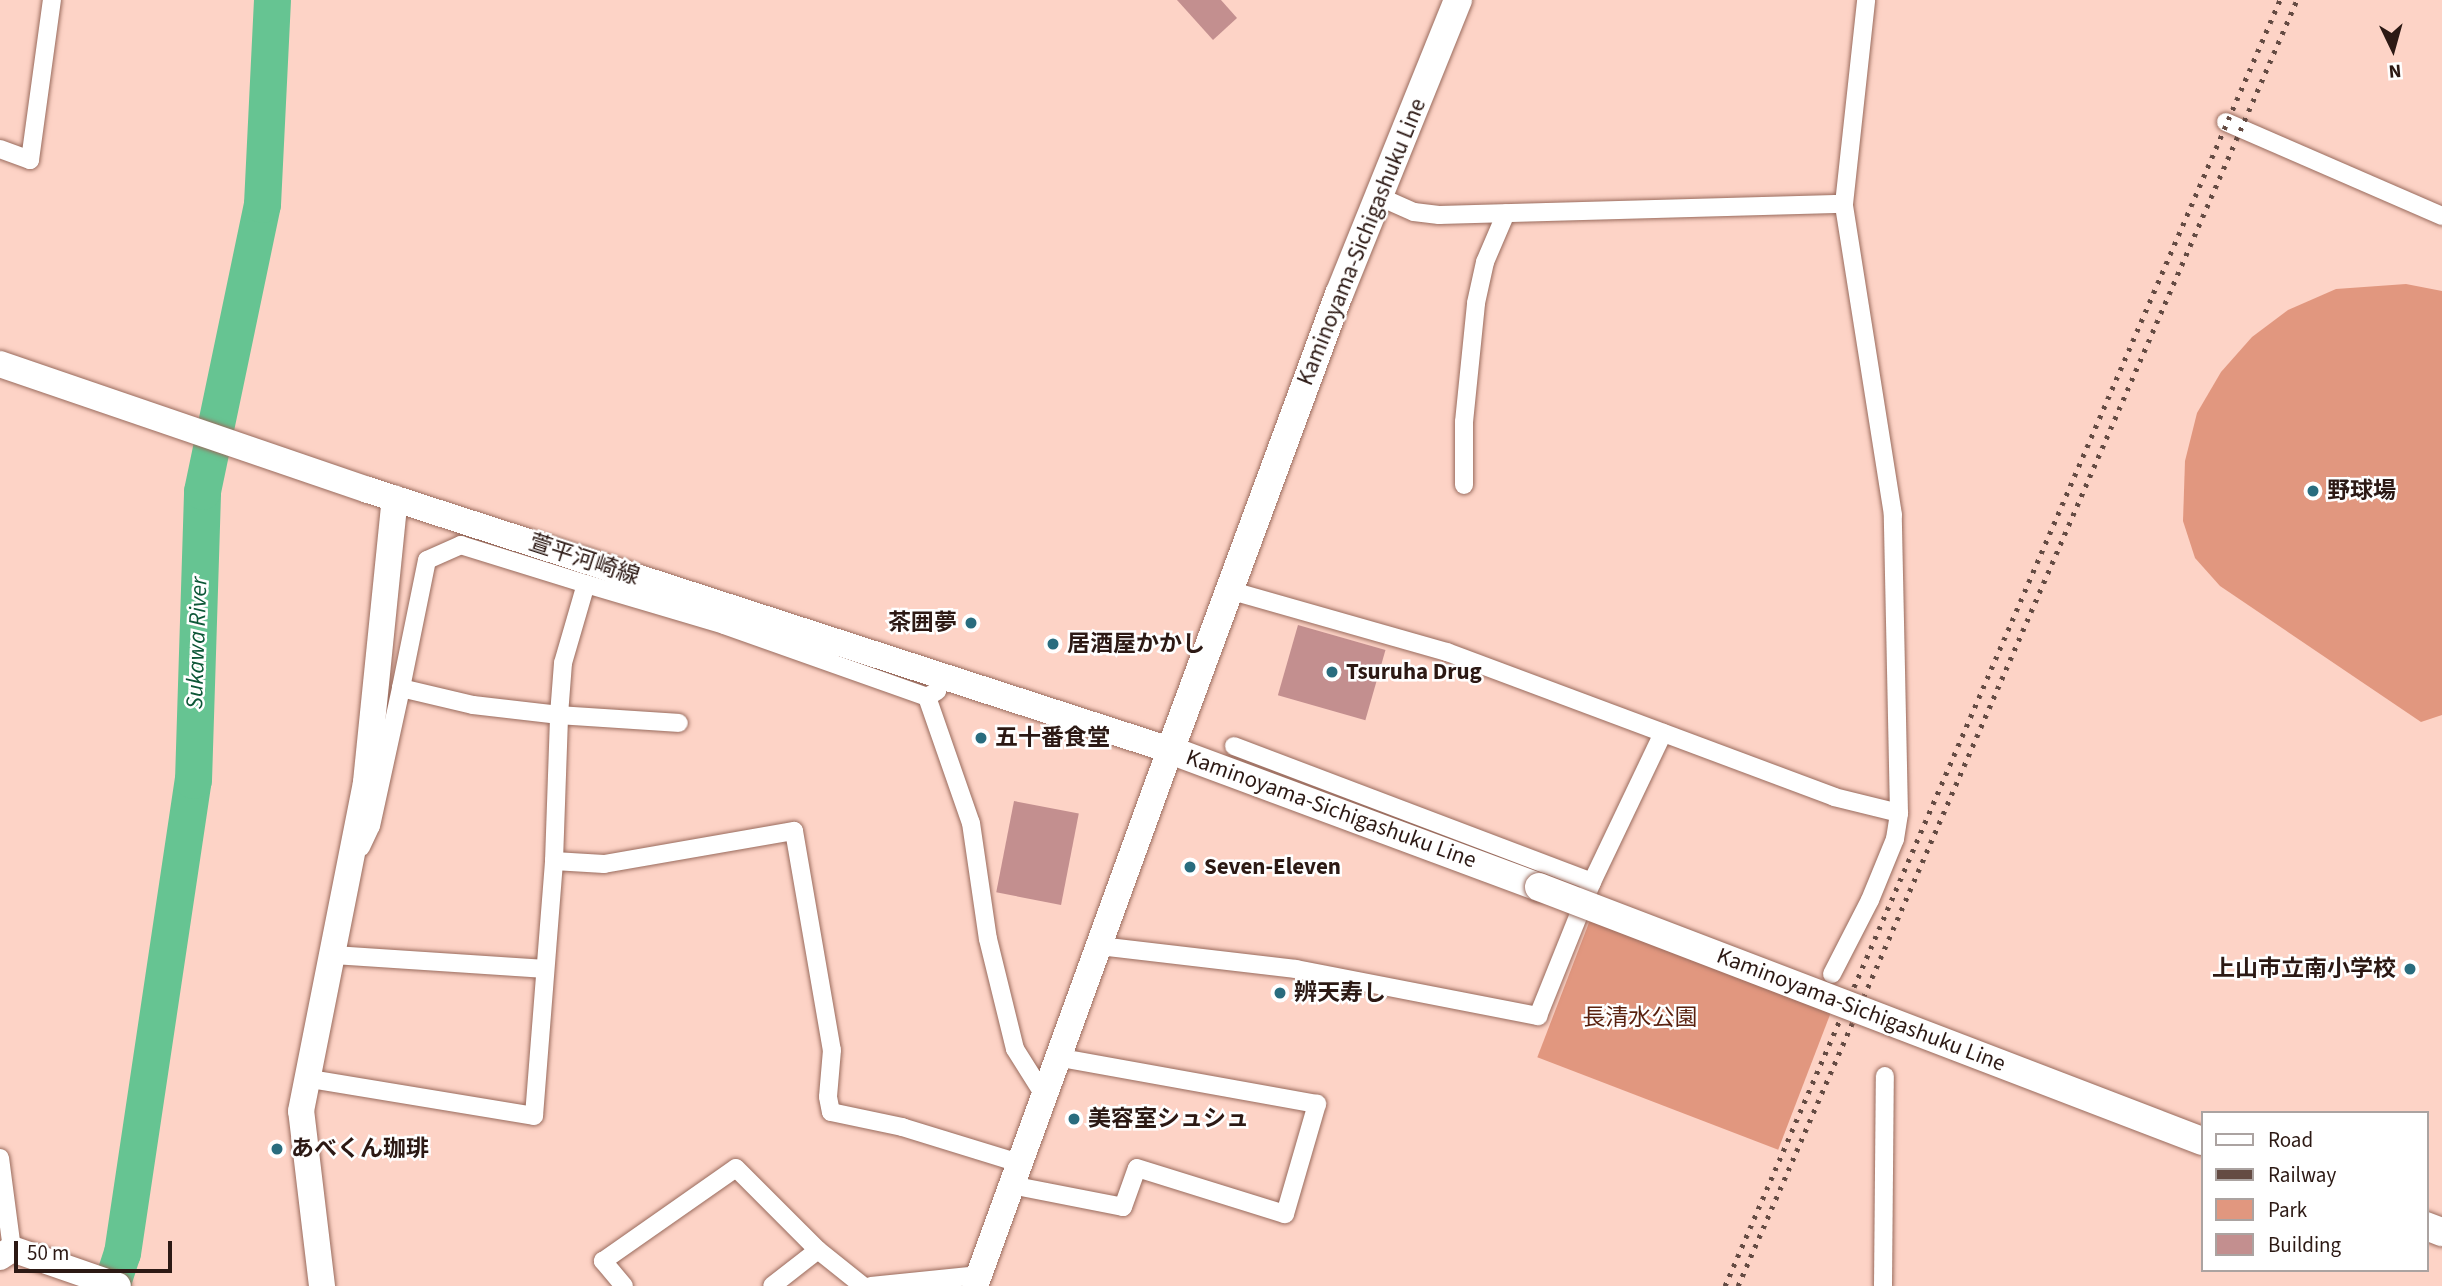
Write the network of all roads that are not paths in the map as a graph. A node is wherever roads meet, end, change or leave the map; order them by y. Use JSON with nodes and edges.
{"nodes":[{"id":1,"x":52,"y":0,"type":"edge"},
{"id":2,"x":1458,"y":0,"type":"edge"},
{"id":3,"x":1866,"y":0,"type":"edge"},
{"id":4,"x":2226,"y":122,"type":"dead end"},
{"id":5,"x":0,"y":149,"type":"edge"},
{"id":6,"x":1380,"y":197,"type":"junction"},
{"id":7,"x":1844,"y":204,"type":"junction"},
{"id":8,"x":1506,"y":213,"type":"junction"},
{"id":9,"x":2442,"y":216,"type":"edge"},
{"id":10,"x":0,"y":364,"type":"edge"},
{"id":11,"x":1464,"y":485,"type":"dead end"},
{"id":12,"x":395,"y":498,"type":"junction"},
{"id":13,"x":586,"y":584,"type":"junction"},
{"id":14,"x":1228,"y":590,"type":"junction"},
{"id":15,"x":955,"y":679,"type":"junction"},
{"id":16,"x":401,"y":688,"type":"junction"},
{"id":17,"x":928,"y":697,"type":"junction"},
{"id":18,"x":559,"y":715,"type":"junction"},
{"id":19,"x":679,"y":723,"type":"dead end"},
{"id":20,"x":1663,"y":733,"type":"junction"},
{"id":21,"x":1234,"y":746,"type":"dead end"},
{"id":22,"x":1170,"y":750,"type":"junction"},
{"id":23,"x":1899,"y":813,"type":"junction"},
{"id":24,"x":554,"y":861,"type":"junction"},
{"id":25,"x":352,"y":866,"type":"junction"},
{"id":26,"x":1592,"y":882,"type":"junction"},
{"id":27,"x":1100,"y":946,"type":"junction"},
{"id":28,"x":335,"y":955,"type":"junction"},
{"id":29,"x":545,"y":969,"type":"junction"},
{"id":30,"x":1832,"y":974,"type":"dead end"},
{"id":31,"x":1057,"y":1057,"type":"junction"},
{"id":32,"x":1885,"y":1076,"type":"dead end"},
{"id":33,"x":305,"y":1078,"type":"junction"},
{"id":34,"x":1044,"y":1095,"type":"junction"},
{"id":35,"x":2200,"y":1140,"type":"edge"},
{"id":36,"x":0,"y":1158,"type":"edge"},
{"id":37,"x":1015,"y":1175,"type":"junction"},
{"id":38,"x":818,"y":1250,"type":"junction"},
{"id":39,"x":6,"y":1253,"type":"edge"},
{"id":40,"x":977,"y":1281,"type":"edge"},
{"id":41,"x":118,"y":1286,"type":"edge"},
{"id":42,"x":321,"y":1286,"type":"edge"},
{"id":43,"x":624,"y":1286,"type":"edge"},
{"id":44,"x":772,"y":1286,"type":"edge"},
{"id":45,"x":863,"y":1286,"type":"edge"},
{"id":46,"x":871,"y":1286,"type":"edge"},
{"id":47,"x":1883,"y":1286,"type":"edge"}],
"edges":[{"from":1,"to":5,"type":"street"},
{"from":2,"to":6,"type":"main road","name":"Kaminoyama-Sichigashuku Line"},
{"from":3,"to":7,"type":"street"},
{"from":4,"to":9,"type":"street"},
{"from":6,"to":8,"type":"street"},
{"from":6,"to":14,"type":"main road","name":"Kaminoyama-Sichigashuku Line"},
{"from":7,"to":8,"type":"street"},
{"from":7,"to":23,"type":"street"},
{"from":8,"to":11,"type":"street"},
{"from":10,"to":12,"type":"street","name":"萱平河崎線"},
{"from":12,"to":15,"type":"street","name":"萱平河崎線"},
{"from":12,"to":25,"type":"street"},
{"from":13,"to":16,"type":"street"},
{"from":13,"to":17,"type":"street"},
{"from":13,"to":18,"type":"street"},
{"from":14,"to":20,"type":"street"},
{"from":14,"to":22,"type":"main road","name":"Kaminoyama-Sichigashuku Line"},
{"from":15,"to":17,"type":"street"},
{"from":15,"to":22,"type":"street","name":"萱平河崎線"},
{"from":16,"to":18,"type":"street"},
{"from":16,"to":25,"type":"street"},
{"from":17,"to":34,"type":"street"},
{"from":18,"to":19,"type":"street"},
{"from":18,"to":24,"type":"street"},
{"from":20,"to":23,"type":"street"},
{"from":20,"to":26,"type":"street"},
{"from":21,"to":26,"type":"street"},
{"from":22,"to":27,"type":"street"},
{"from":22,"to":35,"type":"main road","name":"Kaminoyama-Sichigashuku Line","bridge":true},
{"from":23,"to":30,"type":"street"},
{"from":24,"to":29,"type":"street"},
{"from":24,"to":37,"type":"street"},
{"from":25,"to":28,"type":"street"},
{"from":26,"to":27,"type":"street"},
{"from":27,"to":31,"type":"street"},
{"from":28,"to":29,"type":"street"},
{"from":28,"to":33,"type":"street"},
{"from":29,"to":33,"type":"street"},
{"from":31,"to":34,"type":"street"},
{"from":31,"to":37,"type":"street"},
{"from":32,"to":47,"type":"street"},
{"from":33,"to":42,"type":"street"},
{"from":34,"to":37,"type":"street"},
{"from":36,"to":39,"type":"street"},
{"from":37,"to":40,"type":"street"},
{"from":38,"to":43,"type":"street"},
{"from":38,"to":44,"type":"street"},
{"from":38,"to":45,"type":"street"},
{"from":39,"to":41,"type":"street"},
{"from":40,"to":46,"type":"street"}]}
